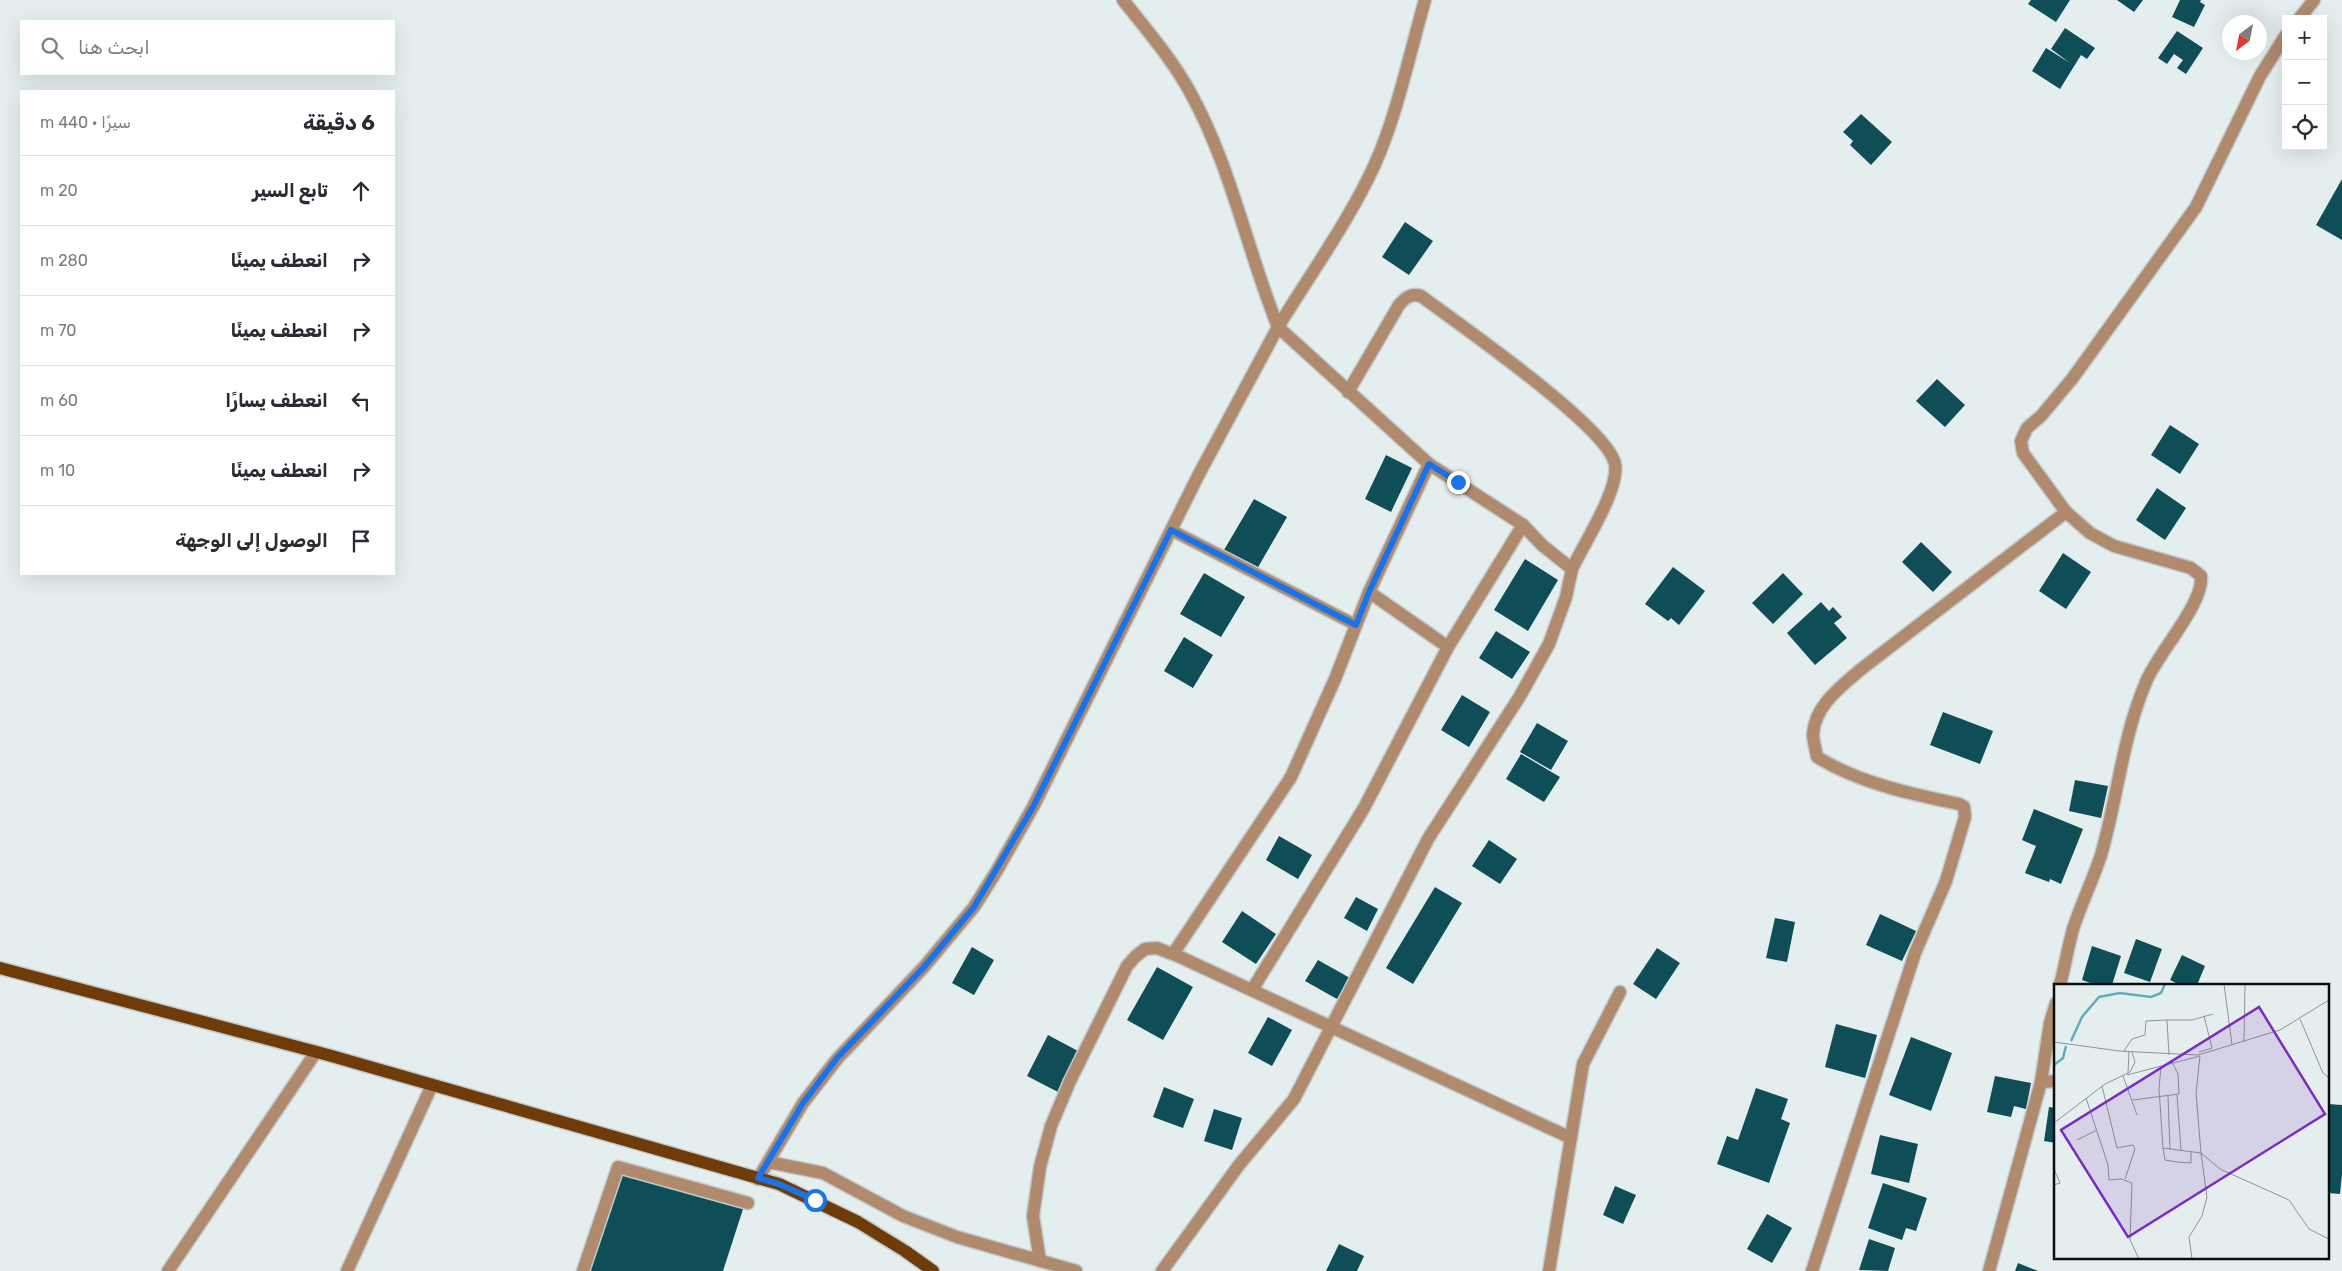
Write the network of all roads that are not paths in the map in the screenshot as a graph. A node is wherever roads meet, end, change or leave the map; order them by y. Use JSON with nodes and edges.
{"nodes":[{"id":1,"x":1123,"y":0,"type":"edge"},
{"id":2,"x":1425,"y":0,"type":"edge"},
{"id":3,"x":2314,"y":0,"type":"edge"},
{"id":4,"x":2302,"y":15,"type":"edge"},
{"id":5,"x":2282,"y":41,"type":"edge"},
{"id":6,"x":1278,"y":327,"type":"junction"},
{"id":7,"x":1348,"y":392,"type":"junction"},
{"id":8,"x":1429,"y":464,"type":"junction"},
{"id":9,"x":2066,"y":512,"type":"junction"},
{"id":10,"x":1523,"y":525,"type":"junction"},
{"id":11,"x":1171,"y":530,"type":"junction"},
{"id":12,"x":1572,"y":569,"type":"junction"},
{"id":13,"x":1369,"y":592,"type":"junction"},
{"id":14,"x":1356,"y":625,"type":"junction"},
{"id":15,"x":1448,"y":647,"type":"junction"},
{"id":16,"x":1173,"y":954,"type":"junction"},
{"id":17,"x":0,"y":968,"type":"edge"},
{"id":18,"x":2060,"y":984,"type":"edge"},
{"id":19,"x":1252,"y":990,"type":"junction"},
{"id":20,"x":1620,"y":992,"type":"dead end"},
{"id":21,"x":2054,"y":1010,"type":"edge"},
{"id":22,"x":1331,"y":1026,"type":"junction"},
{"id":23,"x":316,"y":1052,"type":"junction"},
{"id":24,"x":2054,"y":1081,"type":"edge"},
{"id":25,"x":2041,"y":1082,"type":"junction"},
{"id":26,"x":432,"y":1084,"type":"junction"},
{"id":27,"x":1570,"y":1138,"type":"junction"},
{"id":28,"x":768,"y":1162,"type":"junction"},
{"id":29,"x":758,"y":1178,"type":"junction"},
{"id":30,"x":748,"y":1203,"type":"dead end"},
{"id":31,"x":1040,"y":1261,"type":"junction"},
{"id":32,"x":168,"y":1271,"type":"edge"},
{"id":33,"x":347,"y":1271,"type":"edge"},
{"id":34,"x":583,"y":1271,"type":"edge"},
{"id":35,"x":932,"y":1271,"type":"edge"},
{"id":36,"x":1076,"y":1271,"type":"edge"},
{"id":37,"x":1162,"y":1271,"type":"edge"},
{"id":38,"x":1549,"y":1271,"type":"edge"},
{"id":39,"x":1812,"y":1271,"type":"edge"},
{"id":40,"x":1989,"y":1271,"type":"edge"}],
"edges":[{"from":1,"to":6,"type":"street"},
{"from":2,"to":6,"type":"street"},
{"from":3,"to":4,"type":"street"},
{"from":5,"to":9,"type":"street"},
{"from":6,"to":7,"type":"street"},
{"from":6,"to":11,"type":"street"},
{"from":7,"to":8,"type":"street"},
{"from":7,"to":12,"type":"street"},
{"from":8,"to":10,"type":"street"},
{"from":8,"to":13,"type":"street"},
{"from":9,"to":18,"type":"street"},
{"from":9,"to":39,"type":"street"},
{"from":10,"to":12,"type":"street"},
{"from":10,"to":15,"type":"street"},
{"from":11,"to":14,"type":"lane"},
{"from":11,"to":28,"type":"street"},
{"from":12,"to":22,"type":"street"},
{"from":13,"to":14,"type":"street"},
{"from":13,"to":15,"type":"street"},
{"from":14,"to":16,"type":"street"},
{"from":15,"to":19,"type":"street"},
{"from":16,"to":19,"type":"street"},
{"from":16,"to":31,"type":"street"},
{"from":17,"to":23,"type":"main road"},
{"from":19,"to":22,"type":"street"},
{"from":20,"to":27,"type":"street"},
{"from":21,"to":25,"type":"street"},
{"from":22,"to":27,"type":"street"},
{"from":22,"to":37,"type":"street"},
{"from":23,"to":26,"type":"main road"},
{"from":23,"to":32,"type":"street"},
{"from":24,"to":25,"type":"street"},
{"from":25,"to":40,"type":"street"},
{"from":26,"to":29,"type":"main road"},
{"from":26,"to":33,"type":"street"},
{"from":27,"to":38,"type":"street"},
{"from":28,"to":29,"type":"street"},
{"from":28,"to":31,"type":"street"},
{"from":29,"to":35,"type":"main road"},
{"from":30,"to":34,"type":"street"},
{"from":31,"to":36,"type":"street"}]}
